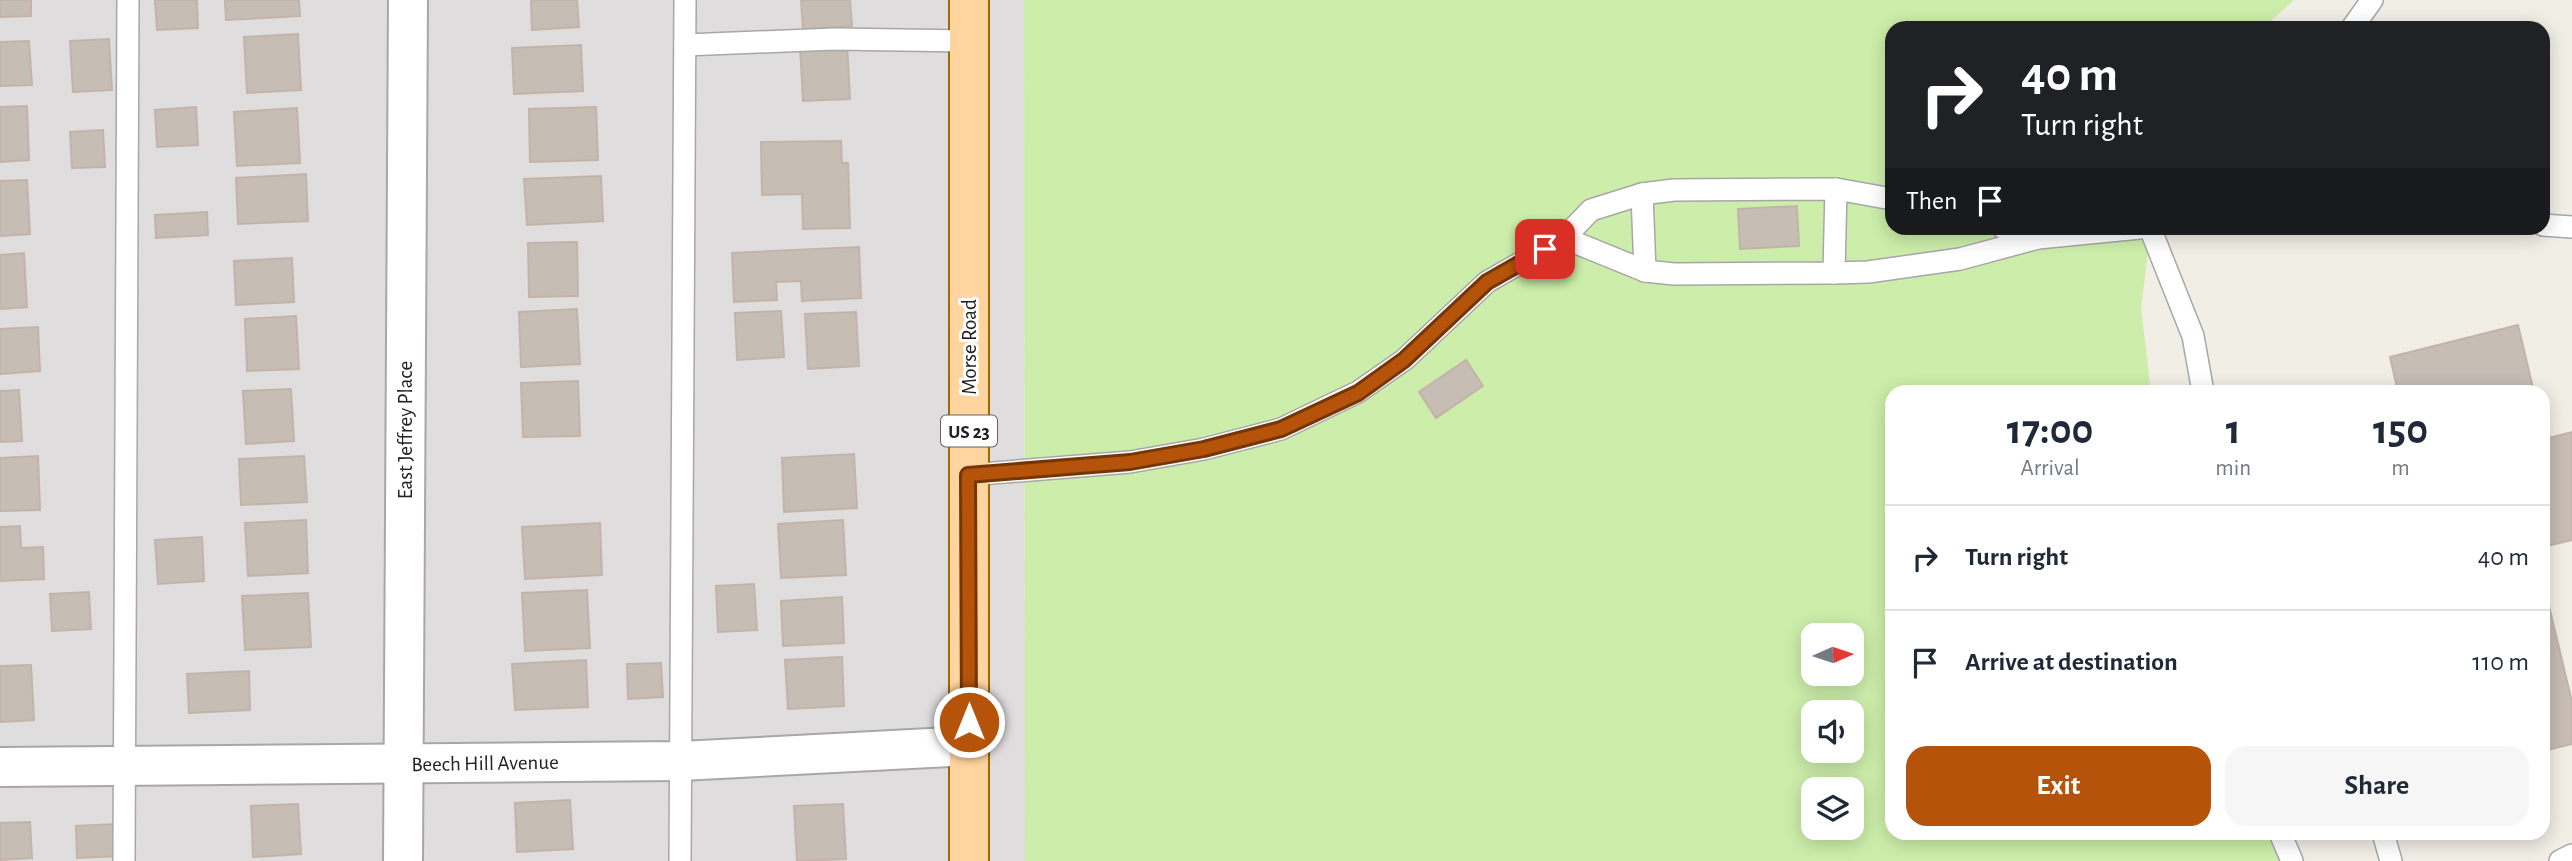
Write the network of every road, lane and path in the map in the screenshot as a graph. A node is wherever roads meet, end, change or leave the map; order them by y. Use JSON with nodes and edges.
{"nodes":[{"id":1,"x":128,"y":0,"type":"edge"},
{"id":2,"x":408,"y":0,"type":"edge"},
{"id":3,"x":685,"y":0,"type":"edge"},
{"id":4,"x":969,"y":0,"type":"edge"},
{"id":5,"x":2372,"y":0,"type":"edge"},
{"id":6,"x":2357,"y":21,"type":"edge"},
{"id":7,"x":969,"y":41,"type":"junction"},
{"id":8,"x":685,"y":45,"type":"junction"},
{"id":9,"x":1836,"y":189,"type":"junction"},
{"id":10,"x":1642,"y":194,"type":"junction"},
{"id":11,"x":1885,"y":198,"type":"edge"},
{"id":12,"x":2550,"y":225,"type":"edge"},
{"id":13,"x":2572,"y":227,"type":"edge"},
{"id":14,"x":2028,"y":235,"type":"edge"},
{"id":15,"x":2069,"y":235,"type":"edge"},
{"id":16,"x":2153,"y":235,"type":"edge"},
{"id":17,"x":1564,"y":238,"type":"junction"},
{"id":18,"x":2038,"y":238,"type":"junction"},
{"id":19,"x":1644,"y":271,"type":"junction"},
{"id":20,"x":1834,"y":273,"type":"junction"},
{"id":21,"x":2202,"y":385,"type":"edge"},
{"id":22,"x":968,"y":475,"type":"junction"},
{"id":23,"x":970,"y":746,"type":"junction"},
{"id":24,"x":681,"y":761,"type":"junction"},
{"id":25,"x":403,"y":763,"type":"junction"},
{"id":26,"x":125,"y":766,"type":"junction"},
{"id":27,"x":0,"y":767,"type":"edge"},
{"id":28,"x":2283,"y":840,"type":"edge"},
{"id":29,"x":2385,"y":840,"type":"edge"},
{"id":30,"x":2572,"y":855,"type":"edge"},
{"id":31,"x":124,"y":861,"type":"edge"},
{"id":32,"x":403,"y":861,"type":"edge"},
{"id":33,"x":680,"y":861,"type":"edge"},
{"id":34,"x":969,"y":861,"type":"edge"},
{"id":35,"x":2292,"y":861,"type":"edge"},
{"id":36,"x":2391,"y":861,"type":"edge"},
{"id":37,"x":2560,"y":861,"type":"edge"}],
"edges":[{"from":1,"to":26,"type":"lane"},
{"from":2,"to":25,"type":"street","name":"East Jeffrey Place"},
{"from":3,"to":8,"type":"lane"},
{"from":4,"to":7,"type":"main road","name":"Morse Road","number":"US 23"},
{"from":5,"to":6,"type":"lane"},
{"from":7,"to":8,"type":"lane"},
{"from":7,"to":22,"type":"main road","name":"Morse Road","number":"US 23"},
{"from":8,"to":24,"type":"lane"},
{"from":9,"to":10,"type":"lane"},
{"from":9,"to":11,"type":"lane"},
{"from":9,"to":20,"type":"lane"},
{"from":10,"to":17,"type":"lane"},
{"from":10,"to":19,"type":"lane"},
{"from":12,"to":13,"type":"lane"},
{"from":14,"to":18,"type":"lane"},
{"from":15,"to":18,"type":"lane"},
{"from":16,"to":21,"type":"lane"},
{"from":17,"to":19,"type":"lane"},
{"from":17,"to":22,"type":"lane"},
{"from":18,"to":20,"type":"lane"},
{"from":19,"to":20,"type":"lane"},
{"from":22,"to":23,"type":"main road","name":"Morse Road","number":"US 23"},
{"from":23,"to":24,"type":"street","name":"Beech Hill Avenue"},
{"from":23,"to":34,"type":"main road","name":"Morse Road","number":"US 23"},
{"from":24,"to":25,"type":"street","name":"Beech Hill Avenue"},
{"from":24,"to":33,"type":"lane"},
{"from":25,"to":26,"type":"street","name":"Beech Hill Avenue"},
{"from":25,"to":32,"type":"street","name":"East Jeffrey Place"},
{"from":26,"to":27,"type":"street","name":"Beech Hill Avenue"},
{"from":26,"to":31,"type":"lane"},
{"from":28,"to":35,"type":"lane"},
{"from":29,"to":36,"type":"lane"},
{"from":30,"to":37,"type":"lane"}]}
